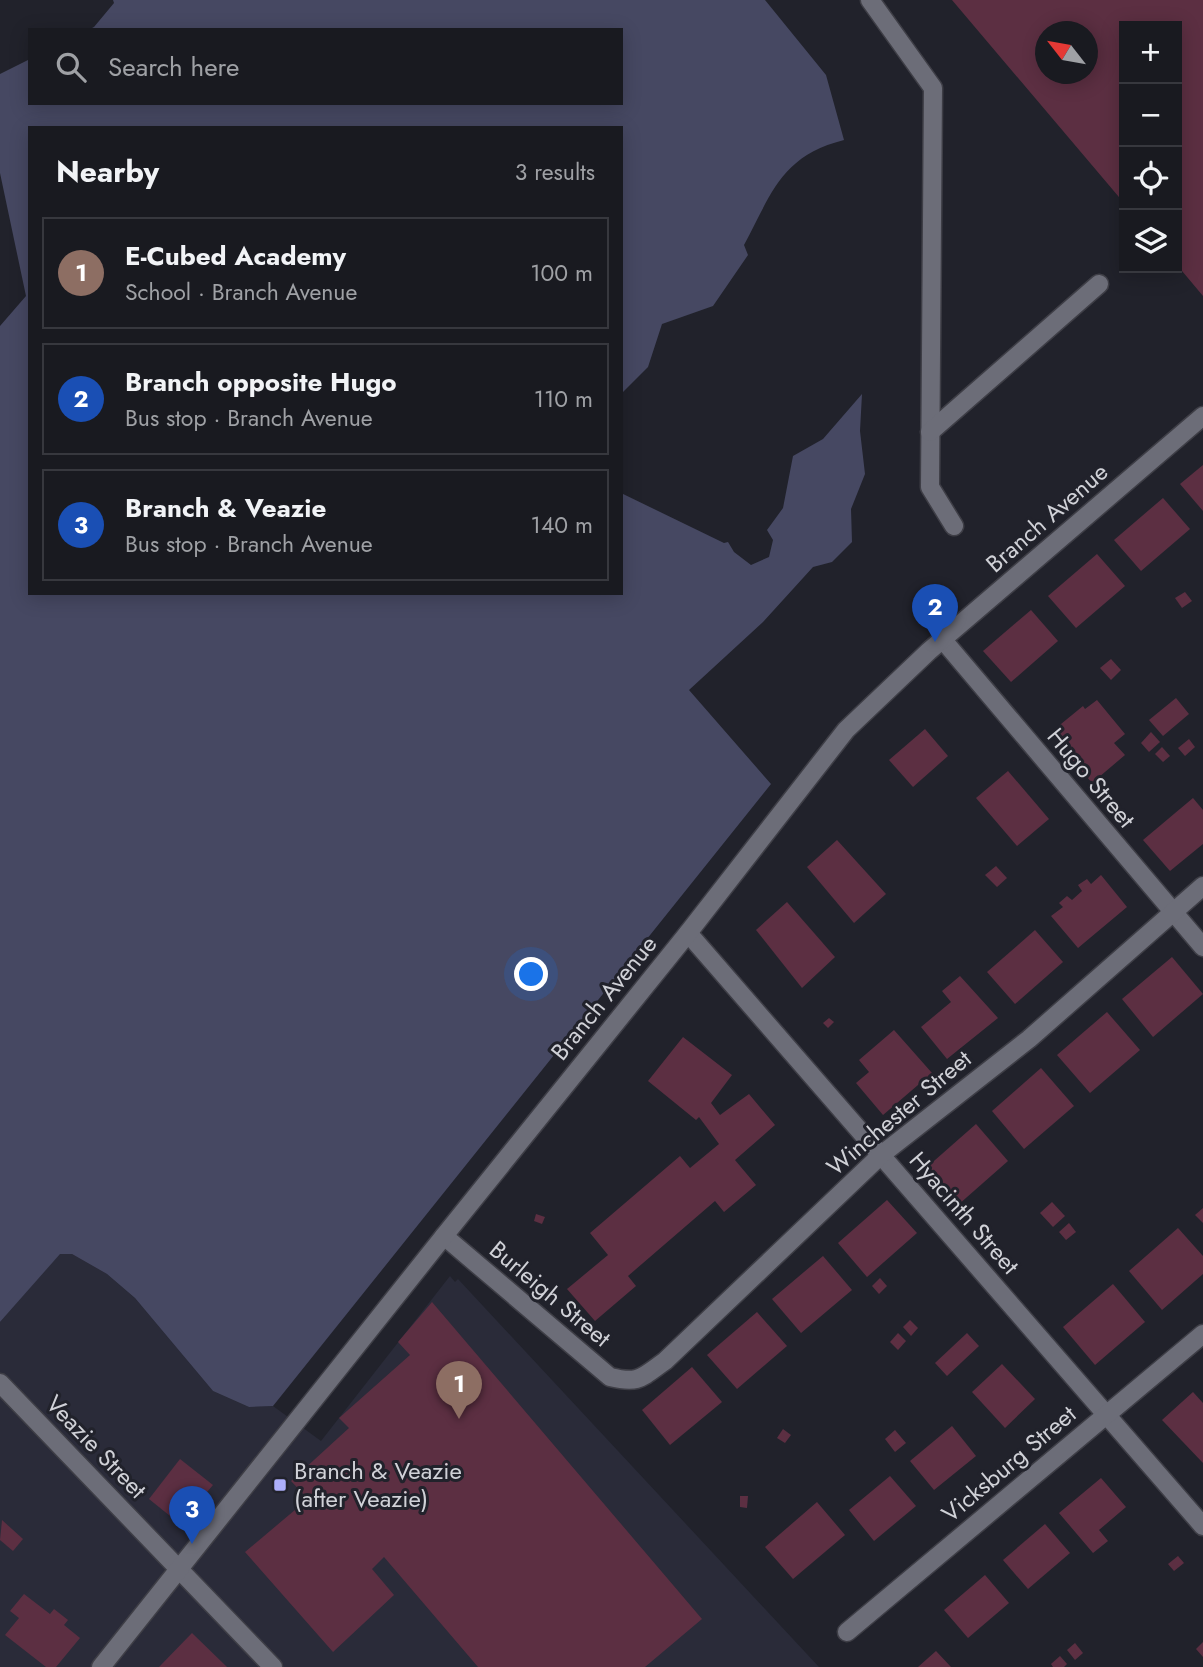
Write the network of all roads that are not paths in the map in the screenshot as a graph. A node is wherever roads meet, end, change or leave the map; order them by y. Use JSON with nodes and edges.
{"nodes":[{"id":1,"x":870,"y":0,"type":"edge"},
{"id":2,"x":1099,"y":284,"type":"dead end"},
{"id":3,"x":1203,"y":416,"type":"edge"},
{"id":4,"x":930,"y":432,"type":"junction"},
{"id":5,"x":954,"y":526,"type":"dead end"},
{"id":6,"x":943,"y":640,"type":"junction"},
{"id":7,"x":1203,"y":886,"type":"edge"},
{"id":8,"x":1172,"y":912,"type":"junction"},
{"id":9,"x":688,"y":933,"type":"junction"},
{"id":10,"x":1203,"y":947,"type":"edge"},
{"id":11,"x":881,"y":1155,"type":"junction"},
{"id":12,"x":443,"y":1236,"type":"junction"},
{"id":13,"x":1203,"y":1334,"type":"edge"},
{"id":14,"x":630,"y":1381,"type":"joint"},
{"id":15,"x":0,"y":1382,"type":"edge"},
{"id":16,"x":1108,"y":1414,"type":"junction"},
{"id":17,"x":1203,"y":1526,"type":"edge"},
{"id":18,"x":180,"y":1568,"type":"junction"},
{"id":19,"x":847,"y":1632,"type":"dead end"},
{"id":20,"x":101,"y":1667,"type":"edge"},
{"id":21,"x":273,"y":1667,"type":"edge"}],
"edges":[{"from":1,"to":4,"type":"street"},
{"from":2,"to":4,"type":"street"},
{"from":3,"to":6,"type":"street","name":"Branch Avenue"},
{"from":4,"to":5,"type":"street"},
{"from":6,"to":8,"type":"street","name":"Hugo Street"},
{"from":6,"to":9,"type":"street","name":"Branch Avenue"},
{"from":7,"to":8,"type":"street","name":"Winchester Street"},
{"from":8,"to":10,"type":"street","name":"Hugo Street"},
{"from":8,"to":11,"type":"street","name":"Winchester Street"},
{"from":9,"to":11,"type":"street","name":"Hyacinth Street"},
{"from":9,"to":12,"type":"street","name":"Branch Avenue"},
{"from":11,"to":14,"type":"street","name":"Winchester Street"},
{"from":11,"to":16,"type":"street","name":"Hyacinth Street"},
{"from":12,"to":14,"type":"street","name":"Burleigh Street"},
{"from":12,"to":18,"type":"street","name":"Branch Avenue"},
{"from":13,"to":16,"type":"street","name":"Vicksburg Street"},
{"from":15,"to":18,"type":"street","name":"Veazie Street"},
{"from":16,"to":17,"type":"street","name":"Hyacinth Street"},
{"from":16,"to":19,"type":"street","name":"Vicksburg Street"},
{"from":18,"to":20,"type":"street","name":"Branch Avenue"},
{"from":18,"to":21,"type":"street","name":"Veazie Street"}]}
